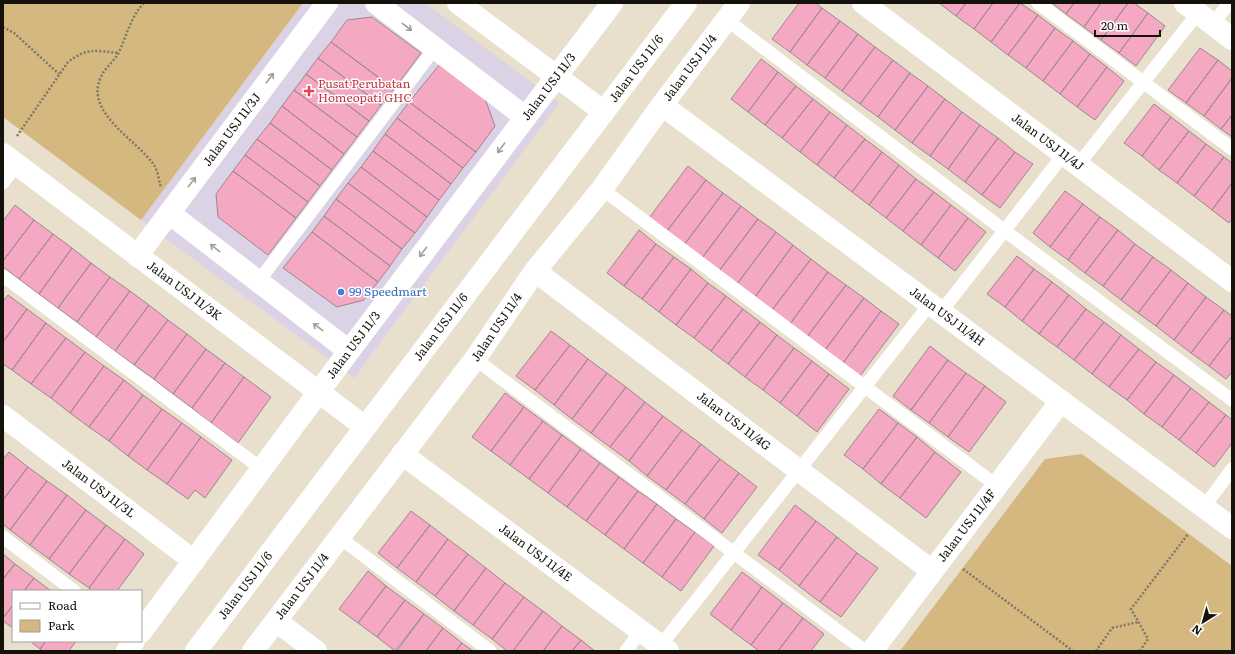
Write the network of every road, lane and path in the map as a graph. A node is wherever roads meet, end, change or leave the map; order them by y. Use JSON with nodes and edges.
{"nodes":[{"id":1,"x":144,"y":3,"type":"edge"},
{"id":2,"x":327,"y":3,"type":"edge"},
{"id":3,"x":376,"y":3,"type":"edge"},
{"id":4,"x":458,"y":3,"type":"edge"},
{"id":5,"x":612,"y":3,"type":"edge"},
{"id":6,"x":686,"y":3,"type":"edge"},
{"id":7,"x":864,"y":3,"type":"edge"},
{"id":8,"x":1038,"y":3,"type":"edge"},
{"id":9,"x":1229,"y":3,"type":"edge"},
{"id":10,"x":733,"y":11,"type":"edge"},
{"id":11,"x":1199,"y":13,"type":"edge"},
{"id":12,"x":3,"y":27,"type":"edge"},
{"id":13,"x":1232,"y":39,"type":"edge"},
{"id":14,"x":435,"y":48,"type":"junction"},
{"id":15,"x":119,"y":53,"type":"junction"},
{"id":16,"x":59,"y":74,"type":"junction"},
{"id":17,"x":555,"y":77,"type":"junction"},
{"id":18,"x":1143,"y":82,"type":"junction"},
{"id":19,"x":662,"y":105,"type":"junction"},
{"id":20,"x":604,"y":112,"type":"junction"},
{"id":21,"x":525,"y":117,"type":"junction"},
{"id":22,"x":1232,"y":149,"type":"edge"},
{"id":23,"x":8,"y":158,"type":"edge"},
{"id":24,"x":1071,"y":160,"type":"junction"},
{"id":25,"x":3,"y":183,"type":"edge"},
{"id":26,"x":602,"y":189,"type":"junction"},
{"id":27,"x":169,"y":213,"type":"junction"},
{"id":28,"x":1005,"y":230,"type":"junction"},
{"id":29,"x":137,"y":256,"type":"junction"},
{"id":30,"x":535,"y":271,"type":"junction"},
{"id":31,"x":3,"y":276,"type":"edge"},
{"id":32,"x":1232,"y":281,"type":"edge"},
{"id":33,"x":258,"y":282,"type":"junction"},
{"id":34,"x":935,"y":308,"type":"junction"},
{"id":35,"x":349,"y":351,"type":"junction"},
{"id":36,"x":475,"y":359,"type":"junction"},
{"id":37,"x":864,"y":387,"type":"junction"},
{"id":38,"x":318,"y":393,"type":"junction"},
{"id":39,"x":1232,"y":400,"type":"edge"},
{"id":40,"x":1061,"y":401,"type":"junction"},
{"id":41,"x":3,"y":416,"type":"edge"},
{"id":42,"x":365,"y":427,"type":"junction"},
{"id":43,"x":402,"y":454,"type":"junction"},
{"id":44,"x":262,"y":469,"type":"junction"},
{"id":45,"x":1232,"y":469,"type":"edge"},
{"id":46,"x":798,"y":470,"type":"junction"},
{"id":47,"x":997,"y":486,"type":"junction"},
{"id":48,"x":1204,"y":507,"type":"junction"},
{"id":49,"x":1232,"y":528,"type":"edge"},
{"id":50,"x":1188,"y":534,"type":"dead end"},
{"id":51,"x":3,"y":537,"type":"edge"},
{"id":52,"x":339,"y":537,"type":"junction"},
{"id":53,"x":734,"y":552,"type":"junction"},
{"id":54,"x":194,"y":561,"type":"junction"},
{"id":55,"x":939,"y":563,"type":"junction"},
{"id":56,"x":73,"y":590,"type":"edge"},
{"id":57,"x":276,"y":621,"type":"junction"},
{"id":58,"x":1138,"y":622,"type":"junction"},
{"id":59,"x":142,"y":631,"type":"edge"},
{"id":60,"x":641,"y":631,"type":"junction"},
{"id":61,"x":133,"y":642,"type":"edge"},
{"id":62,"x":664,"y":648,"type":"edge"},
{"id":63,"x":127,"y":651,"type":"edge"},
{"id":64,"x":196,"y":651,"type":"edge"},
{"id":65,"x":254,"y":651,"type":"edge"},
{"id":66,"x":316,"y":651,"type":"edge"},
{"id":67,"x":490,"y":651,"type":"edge"},
{"id":68,"x":626,"y":651,"type":"edge"},
{"id":69,"x":865,"y":651,"type":"edge"},
{"id":70,"x":872,"y":651,"type":"edge"},
{"id":71,"x":1072,"y":651,"type":"edge"},
{"id":72,"x":1096,"y":651,"type":"edge"},
{"id":73,"x":1140,"y":651,"type":"edge"}],
"edges":[{"from":1,"to":15,"type":"path"},
{"from":27,"to":2,"type":"street","name":"Jalan USJ 11/3J","one_way":true},
{"from":3,"to":14,"type":"street","one_way":true},
{"from":4,"to":17,"type":"street"},
{"from":5,"to":17,"type":"street","name":"Jalan USJ 11/3"},
{"from":6,"to":20,"type":"street","name":"Jalan USJ 11/6"},
{"from":7,"to":24,"type":"street","name":"Jalan USJ 11/4J"},
{"from":8,"to":18,"type":"lane"},
{"from":9,"to":11,"type":"lane"},
{"from":10,"to":19,"type":"street","name":"Jalan USJ 11/4"},
{"from":10,"to":28,"type":"lane"},
{"from":11,"to":13,"type":"street"},
{"from":11,"to":18,"type":"lane"},
{"from":12,"to":16,"type":"path"},
{"from":14,"to":21,"type":"street"},
{"from":14,"to":33,"type":"lane"},
{"from":15,"to":16,"type":"path"},
{"from":15,"to":27,"type":"path"},
{"from":16,"to":23,"type":"path"},
{"from":17,"to":20,"type":"street"},
{"from":17,"to":21,"type":"street","name":"Jalan USJ 11/3"},
{"from":18,"to":22,"type":"lane"},
{"from":18,"to":24,"type":"lane"},
{"from":19,"to":26,"type":"street","name":"Jalan USJ 11/4"},
{"from":19,"to":34,"type":"street","name":"Jalan USJ 11/4H"},
{"from":20,"to":42,"type":"street","name":"Jalan USJ 11/6"},
{"from":21,"to":35,"type":"street","name":"Jalan USJ 11/3","one_way":true},
{"from":23,"to":25,"type":"lane"},
{"from":23,"to":29,"type":"street","name":"Jalan USJ 11/3K"},
{"from":24,"to":28,"type":"lane"},
{"from":24,"to":32,"type":"street","name":"Jalan USJ 11/4J"},
{"from":26,"to":30,"type":"street","name":"Jalan USJ 11/4"},
{"from":26,"to":37,"type":"lane"},
{"from":27,"to":29,"type":"street","name":"Jalan USJ 11/3J"},
{"from":33,"to":27,"type":"street","one_way":true},
{"from":28,"to":34,"type":"lane"},
{"from":28,"to":39,"type":"lane"},
{"from":29,"to":38,"type":"street","name":"Jalan USJ 11/3K"},
{"from":30,"to":36,"type":"street","name":"Jalan USJ 11/4"},
{"from":30,"to":46,"type":"street","name":"Jalan USJ 11/4G"},
{"from":31,"to":44,"type":"lane"},
{"from":35,"to":33,"type":"street","one_way":true},
{"from":34,"to":37,"type":"lane"},
{"from":34,"to":40,"type":"street","name":"Jalan USJ 11/4H"},
{"from":35,"to":38,"type":"street","name":"Jalan USJ 11/3"},
{"from":36,"to":43,"type":"street","name":"Jalan USJ 11/4"},
{"from":36,"to":53,"type":"lane"},
{"from":37,"to":46,"type":"lane"},
{"from":37,"to":47,"type":"lane"},
{"from":38,"to":42,"type":"street","name":"Jalan USJ 11/3K"},
{"from":38,"to":44,"type":"street","name":"Jalan USJ 11/3"},
{"from":40,"to":47,"type":"street","name":"Jalan USJ 11/4F"},
{"from":40,"to":48,"type":"street","name":"Jalan USJ 11/4H"},
{"from":41,"to":54,"type":"street","name":"Jalan USJ 11/3L"},
{"from":42,"to":64,"type":"street","name":"Jalan USJ 11/6"},
{"from":43,"to":52,"type":"street","name":"Jalan USJ 11/4"},
{"from":43,"to":60,"type":"street","name":"Jalan USJ 11/4E"},
{"from":44,"to":54,"type":"street","name":"Jalan USJ 11/3"},
{"from":45,"to":48,"type":"lane"},
{"from":46,"to":53,"type":"lane"},
{"from":46,"to":55,"type":"street","name":"Jalan USJ 11/4G"},
{"from":47,"to":55,"type":"street","name":"Jalan USJ 11/4F"},
{"from":48,"to":49,"type":"street","name":"Jalan USJ 11/4H"},
{"from":50,"to":58,"type":"path"},
{"from":51,"to":56,"type":"lane"},
{"from":52,"to":57,"type":"street","name":"Jalan USJ 11/4"},
{"from":52,"to":67,"type":"lane"},
{"from":53,"to":62,"type":"lane"},
{"from":53,"to":69,"type":"lane"},
{"from":54,"to":59,"type":"street","name":"Jalan USJ 11/3"},
{"from":55,"to":70,"type":"street","name":"Jalan USJ 11/4F"},
{"from":55,"to":71,"type":"path"},
{"from":57,"to":65,"type":"street","name":"Jalan USJ 11/4"},
{"from":57,"to":66,"type":"street"},
{"from":58,"to":72,"type":"path"},
{"from":58,"to":73,"type":"path"},
{"from":60,"to":62,"type":"street","name":"Jalan USJ 11/4E"},
{"from":60,"to":68,"type":"lane"},
{"from":61,"to":63,"type":"street"}]}
